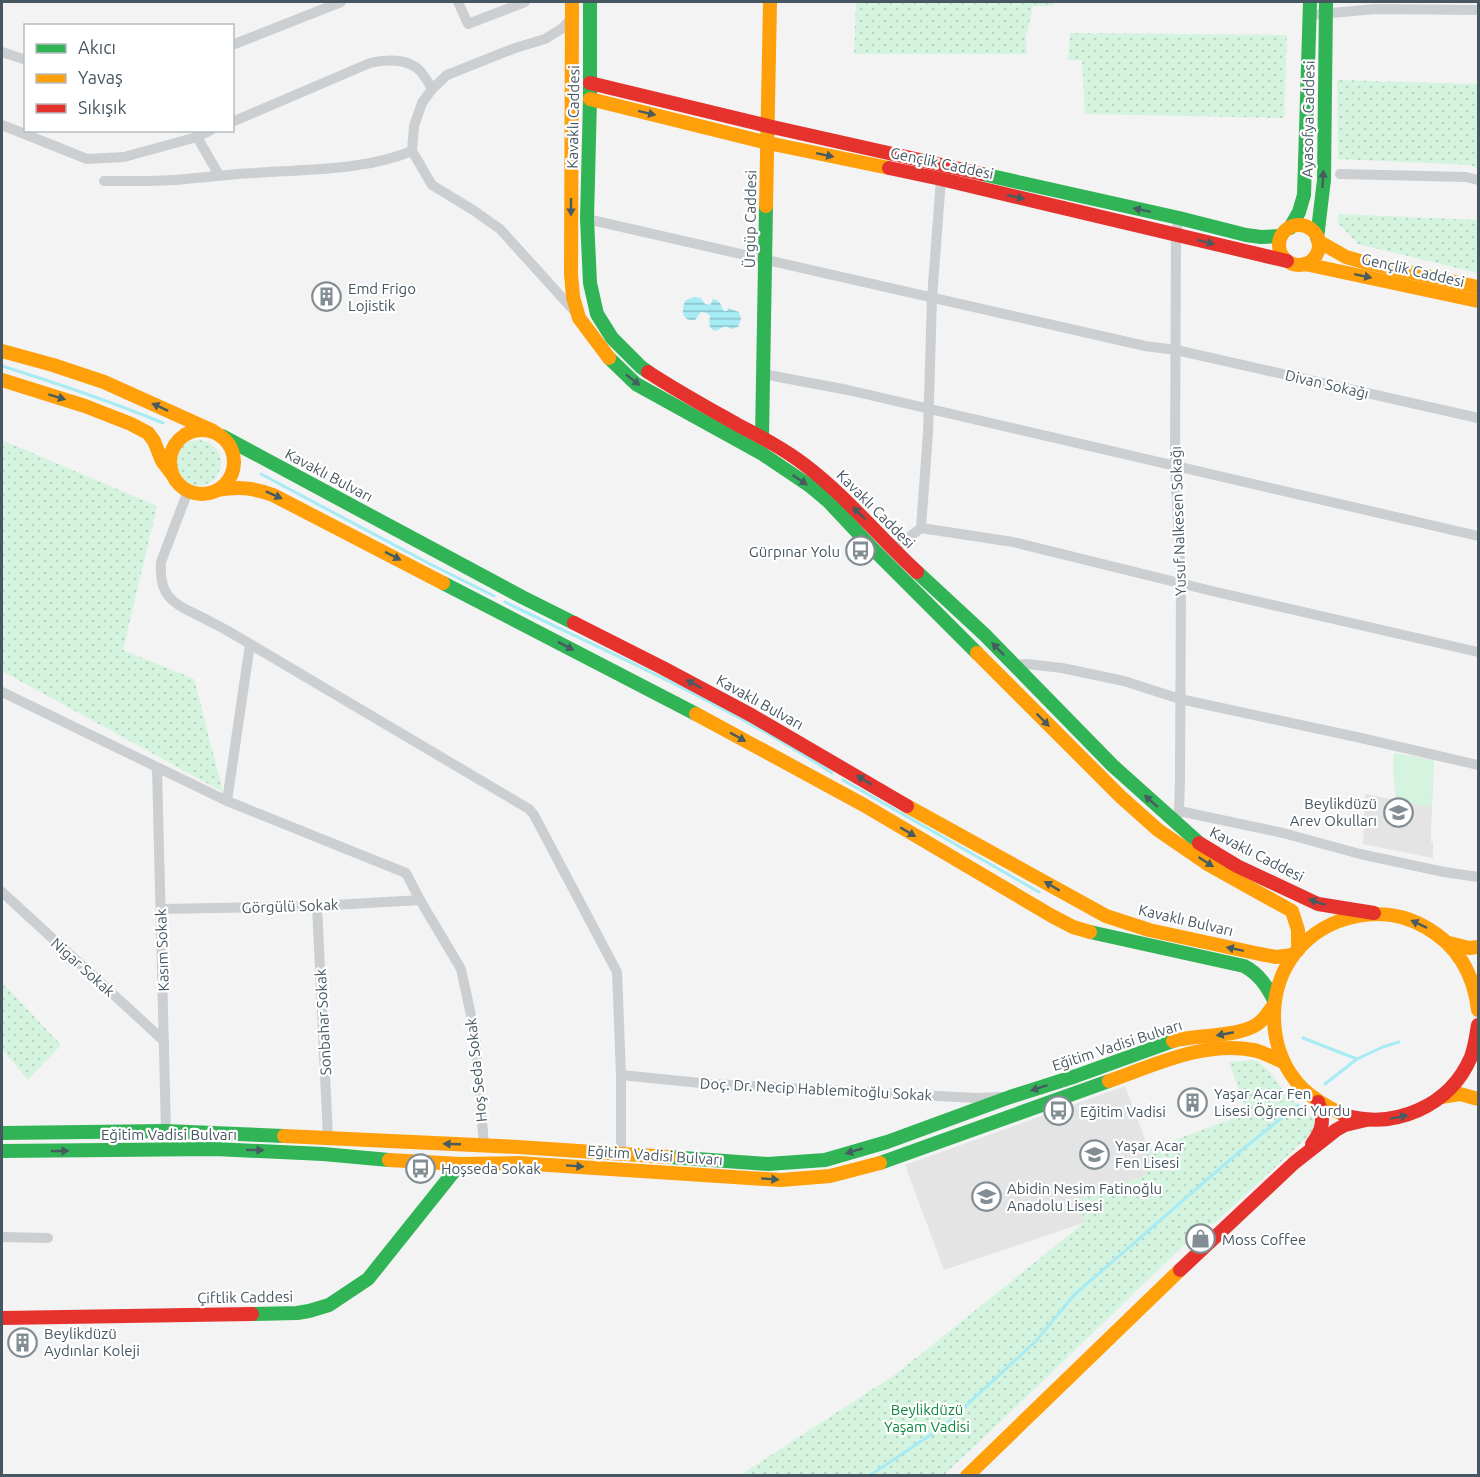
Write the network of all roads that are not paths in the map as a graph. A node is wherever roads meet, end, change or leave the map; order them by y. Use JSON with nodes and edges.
{"nodes":[{"id":1,"x":341,"y":2,"type":"edge"},
{"id":2,"x":458,"y":2,"type":"edge"},
{"id":3,"x":525,"y":2,"type":"edge"},
{"id":4,"x":572,"y":2,"type":"edge"},
{"id":5,"x":590,"y":2,"type":"edge"},
{"id":6,"x":770,"y":2,"type":"edge"},
{"id":7,"x":1310,"y":8,"type":"edge"},
{"id":8,"x":1326,"y":8,"type":"edge"},
{"id":9,"x":1479,"y":10,"type":"edge"},
{"id":10,"x":572,"y":17,"type":"junction"},
{"id":11,"x":234,"y":44,"type":"edge"},
{"id":12,"x":2,"y":52,"type":"edge"},
{"id":13,"x":24,"y":59,"type":"edge"},
{"id":14,"x":590,"y":83,"type":"junction"},
{"id":15,"x":432,"y":89,"type":"junction"},
{"id":16,"x":590,"y":99,"type":"junction"},
{"id":17,"x":234,"y":121,"type":"edge"},
{"id":18,"x":2,"y":125,"type":"edge"},
{"id":19,"x":768,"y":126,"type":"junction"},
{"id":20,"x":208,"y":132,"type":"edge"},
{"id":21,"x":197,"y":137,"type":"junction"},
{"id":22,"x":768,"y":143,"type":"junction"},
{"id":23,"x":412,"y":151,"type":"junction"},
{"id":24,"x":1340,"y":174,"type":"dead end"},
{"id":25,"x":219,"y":175,"type":"junction"},
{"id":26,"x":941,"y":179,"type":"junction"},
{"id":27,"x":1479,"y":180,"type":"edge"},
{"id":28,"x":104,"y":181,"type":"dead end"},
{"id":29,"x":1179,"y":218,"type":"junction"},
{"id":30,"x":587,"y":219,"type":"junction"},
{"id":31,"x":1286,"y":232,"type":"junction"},
{"id":32,"x":1176,"y":235,"type":"junction"},
{"id":33,"x":1317,"y":239,"type":"junction"},
{"id":34,"x":766,"y":260,"type":"junction"},
{"id":35,"x":1287,"y":261,"type":"junction"},
{"id":36,"x":1305,"y":264,"type":"junction"},
{"id":37,"x":1479,"y":287,"type":"edge"},
{"id":38,"x":932,"y":298,"type":"junction"},
{"id":39,"x":1479,"y":302,"type":"edge"},
{"id":40,"x":579,"y":318,"type":"junction"},
{"id":41,"x":1176,"y":350,"type":"junction"},
{"id":42,"x":2,"y":351,"type":"edge"},
{"id":43,"x":763,"y":374,"type":"junction"},
{"id":44,"x":2,"y":380,"type":"edge"},
{"id":45,"x":929,"y":409,"type":"junction"},
{"id":46,"x":1479,"y":418,"type":"edge"},
{"id":47,"x":218,"y":434,"type":"junction"},
{"id":48,"x":762,"y":438,"type":"junction"},
{"id":49,"x":1175,"y":465,"type":"junction"},
{"id":50,"x":172,"y":474,"type":"junction"},
{"id":51,"x":218,"y":490,"type":"junction"},
{"id":52,"x":188,"y":491,"type":"junction"},
{"id":53,"x":921,"y":528,"type":"junction"},
{"id":54,"x":1479,"y":536,"type":"edge"},
{"id":55,"x":893,"y":550,"type":"junction"},
{"id":56,"x":1181,"y":584,"type":"junction"},
{"id":57,"x":250,"y":644,"type":"junction"},
{"id":58,"x":1479,"y":652,"type":"edge"},
{"id":59,"x":1014,"y":665,"type":"junction"},
{"id":60,"x":2,"y":692,"type":"edge"},
{"id":61,"x":1180,"y":699,"type":"junction"},
{"id":62,"x":1479,"y":765,"type":"edge"},
{"id":63,"x":157,"y":768,"type":"junction"},
{"id":64,"x":227,"y":801,"type":"junction"},
{"id":65,"x":1177,"y":817,"type":"junction"},
{"id":66,"x":1479,"y":877,"type":"edge"},
{"id":67,"x":2,"y":892,"type":"edge"},
{"id":68,"x":420,"y":900,"type":"junction"},
{"id":69,"x":317,"y":906,"type":"junction"},
{"id":70,"x":161,"y":909,"type":"junction"},
{"id":71,"x":1374,"y":913,"type":"junction"},
{"id":72,"x":1449,"y":944,"type":"junction"},
{"id":73,"x":1479,"y":947,"type":"edge"},
{"id":74,"x":1295,"y":952,"type":"junction"},
{"id":75,"x":1479,"y":978,"type":"edge"},
{"id":76,"x":1476,"y":993,"type":"junction"},
{"id":77,"x":1274,"y":1003,"type":"junction"},
{"id":78,"x":1479,"y":1010,"type":"edge"},
{"id":79,"x":1479,"y":1025,"type":"edge"},
{"id":80,"x":164,"y":1041,"type":"junction"},
{"id":81,"x":1475,"y":1045,"type":"junction"},
{"id":82,"x":1284,"y":1062,"type":"junction"},
{"id":83,"x":1479,"y":1064,"type":"edge"},
{"id":84,"x":621,"y":1076,"type":"junction"},
{"id":85,"x":1010,"y":1097,"type":"junction"},
{"id":86,"x":1441,"y":1097,"type":"junction"},
{"id":87,"x":1479,"y":1099,"type":"edge"},
{"id":88,"x":1318,"y":1102,"type":"junction"},
{"id":89,"x":1366,"y":1120,"type":"junction"},
{"id":90,"x":166,"y":1131,"type":"junction"},
{"id":91,"x":2,"y":1133,"type":"edge"},
{"id":92,"x":328,"y":1138,"type":"junction"},
{"id":93,"x":484,"y":1145,"type":"junction"},
{"id":94,"x":2,"y":1151,"type":"edge"},
{"id":95,"x":621,"y":1154,"type":"junction"},
{"id":96,"x":483,"y":1163,"type":"junction"},
{"id":97,"x":1294,"y":1163,"type":"junction"},
{"id":98,"x":460,"y":1164,"type":"junction"},
{"id":99,"x":2,"y":1237,"type":"edge"},
{"id":100,"x":48,"y":1238,"type":"dead end"},
{"id":101,"x":2,"y":1318,"type":"edge"},
{"id":102,"x":968,"y":1476,"type":"edge"}],
"edges":[{"from":1,"to":11,"type":"street"},
{"from":2,"to":3,"type":"street"},
{"from":4,"to":10,"type":"main road","name":"Kavaklı Caddesi"},
{"from":5,"to":14,"type":"main road","name":"Kavaklı Caddesi"},
{"from":6,"to":19,"type":"main road","name":"Ürgüp Caddesi"},
{"from":7,"to":8,"type":"street"},
{"from":7,"to":31,"type":"main road","name":"Ayasofya Caddesi"},
{"from":8,"to":9,"type":"street"},
{"from":33,"to":8,"type":"main road","name":"Ayasofya Caddesi","one_way":true},
{"from":10,"to":15,"type":"street"},
{"from":10,"to":40,"type":"main road","name":"Kavaklı Caddesi","one_way":true},
{"from":12,"to":13,"type":"street"},
{"from":14,"to":16,"type":"main road","name":"Kavaklı Caddesi"},
{"from":14,"to":19,"type":"main road","name":"Gençlik Caddesi"},
{"from":15,"to":17,"type":"street"},
{"from":15,"to":23,"type":"street"},
{"from":16,"to":22,"type":"main road","name":"Gençlik Caddesi","one_way":true},
{"from":16,"to":30,"type":"main road","name":"Kavaklı Caddesi"},
{"from":18,"to":21,"type":"street"},
{"from":19,"to":22,"type":"main road","name":"Ürgüp Caddesi"},
{"from":29,"to":19,"type":"main road","name":"Gençlik Caddesi","one_way":true},
{"from":20,"to":21,"type":"street"},
{"from":21,"to":25,"type":"street"},
{"from":22,"to":26,"type":"main road","name":"Gençlik Caddesi","one_way":true},
{"from":22,"to":34,"type":"main road","name":"Ürgüp Caddesi"},
{"from":23,"to":25,"type":"street"},
{"from":23,"to":40,"type":"street"},
{"from":24,"to":27,"type":"street"},
{"from":25,"to":28,"type":"street"},
{"from":26,"to":32,"type":"main road","name":"Gençlik Caddesi","one_way":true},
{"from":26,"to":38,"type":"street"},
{"from":29,"to":31,"type":"main road","name":"Gençlik Caddesi"},
{"from":29,"to":32,"type":"street","name":"Yusuf Nalkesen Sokağı"},
{"from":30,"to":34,"type":"street","name":"Divan Sokağı"},
{"from":30,"to":48,"type":"main road","name":"Kavaklı Caddesi"},
{"from":31,"to":33,"type":"main road"},
{"from":31,"to":35,"type":"main road"},
{"from":32,"to":35,"type":"main road","name":"Gençlik Caddesi","one_way":true},
{"from":32,"to":41,"type":"street","name":"Yusuf Nalkesen Sokağı"},
{"from":33,"to":36,"type":"main road"},
{"from":33,"to":37,"type":"main road","name":"Gençlik Caddesi"},
{"from":34,"to":38,"type":"street","name":"Divan Sokağı"},
{"from":34,"to":43,"type":"main road","name":"Ürgüp Caddesi"},
{"from":35,"to":36,"type":"main road"},
{"from":36,"to":39,"type":"main road","name":"Gençlik Caddesi","one_way":true},
{"from":38,"to":41,"type":"street","name":"Divan Sokağı"},
{"from":38,"to":45,"type":"street"},
{"from":40,"to":74,"type":"main road","name":"Kavaklı Caddesi","one_way":true},
{"from":41,"to":46,"type":"street","name":"Divan Sokağı"},
{"from":41,"to":49,"type":"street","name":"Yusuf Nalkesen Sokağı"},
{"from":47,"to":42,"type":"main road","name":"Kavaklı Bulvarı","one_way":true},
{"from":43,"to":45,"type":"street"},
{"from":43,"to":48,"type":"main road","name":"Ürgüp Caddesi"},
{"from":44,"to":50,"type":"main road","one_way":true},
{"from":45,"to":49,"type":"street"},
{"from":45,"to":53,"type":"street"},
{"from":47,"to":50,"type":"main road"},
{"from":47,"to":51,"type":"main road"},
{"from":74,"to":47,"type":"main road","name":"Kavaklı Bulvarı","one_way":true},
{"from":55,"to":48,"type":"main road","name":"Kavaklı Caddesi","one_way":true},
{"from":49,"to":54,"type":"street"},
{"from":49,"to":56,"type":"street","name":"Yusuf Nalkesen Sokağı"},
{"from":50,"to":52,"type":"main road"},
{"from":51,"to":52,"type":"main road"},
{"from":51,"to":77,"type":"main road","one_way":true},
{"from":52,"to":57,"type":"street"},
{"from":53,"to":55,"type":"street"},
{"from":53,"to":56,"type":"street"},
{"from":59,"to":55,"type":"main road","name":"Kavaklı Caddesi","one_way":true},
{"from":56,"to":58,"type":"street"},
{"from":56,"to":61,"type":"street","name":"Yusuf Nalkesen Sokağı"},
{"from":57,"to":64,"type":"street"},
{"from":57,"to":84,"type":"street"},
{"from":59,"to":61,"type":"street"},
{"from":65,"to":59,"type":"main road","name":"Kavaklı Caddesi","one_way":true},
{"from":60,"to":63,"type":"street","name":"Hoş Seda Sokak"},
{"from":61,"to":62,"type":"street"},
{"from":61,"to":65,"type":"street","name":"Yusuf Nalkesen Sokağı"},
{"from":63,"to":64,"type":"street","name":"Hoş Seda Sokak"},
{"from":63,"to":70,"type":"street","name":"Kasım Sokak"},
{"from":64,"to":68,"type":"street","name":"Hoş Seda Sokak"},
{"from":65,"to":66,"type":"street"},
{"from":71,"to":65,"type":"main road","name":"Kavaklı Caddesi","one_way":true},
{"from":67,"to":80,"type":"street","name":"Nigar Sokak"},
{"from":68,"to":69,"type":"street","name":"Görgülü Sokak"},
{"from":68,"to":93,"type":"street","name":"Hoş Seda Sokak"},
{"from":69,"to":70,"type":"street","name":"Görgülü Sokak"},
{"from":69,"to":92,"type":"street","name":"Sonbahar Sokak"},
{"from":70,"to":80,"type":"street","name":"Kasım Sokak"},
{"from":72,"to":71,"type":"main road","name":"Kavaklı Caddesi","one_way":true},
{"from":71,"to":74,"type":"main road"},
{"from":72,"to":73,"type":"main road"},
{"from":72,"to":76,"type":"main road"},
{"from":74,"to":77,"type":"main road"},
{"from":75,"to":76,"type":"main road"},
{"from":76,"to":78,"type":"main road"},
{"from":77,"to":82,"type":"main road"},
{"from":77,"to":85,"type":"main road","name":"Eğitim Vadisi Bulvarı","one_way":true},
{"from":79,"to":81,"type":"main road"},
{"from":80,"to":90,"type":"street","name":"Kasım Sokak"},
{"from":81,"to":83,"type":"main road"},
{"from":81,"to":86,"type":"main road"},
{"from":82,"to":88,"type":"main road"},
{"from":96,"to":82,"type":"main road","name":"Eğitim Vadisi Bulvarı","one_way":true},
{"from":84,"to":85,"type":"street","name":"Doç. Dr. Necip Hablemitoğlu Sokak"},
{"from":84,"to":95,"type":"street"},
{"from":85,"to":95,"type":"main road","name":"Eğitim Vadisi Bulvarı","one_way":true},
{"from":86,"to":87,"type":"main road"},
{"from":89,"to":86,"type":"main road","one_way":true},
{"from":88,"to":89,"type":"main road"},
{"from":88,"to":97,"type":"main road"},
{"from":89,"to":97,"type":"main road"},
{"from":90,"to":91,"type":"main road","name":"Eğitim Vadisi Bulvarı"},
{"from":90,"to":92,"type":"main road","name":"Eğitim Vadisi Bulvarı"},
{"from":93,"to":92,"type":"main road","name":"Eğitim Vadisi Bulvarı","one_way":true},
{"from":93,"to":95,"type":"main road","name":"Eğitim Vadisi Bulvarı"},
{"from":93,"to":96,"type":"main road"},
{"from":94,"to":98,"type":"main road","name":"Eğitim Vadisi Bulvarı","one_way":true},
{"from":96,"to":98,"type":"main road","name":"Eğitim Vadisi Bulvarı"},
{"from":97,"to":102,"type":"main road"},
{"from":98,"to":101,"type":"main road","name":"Çiftlik Caddesi"},
{"from":99,"to":100,"type":"street"}]}
